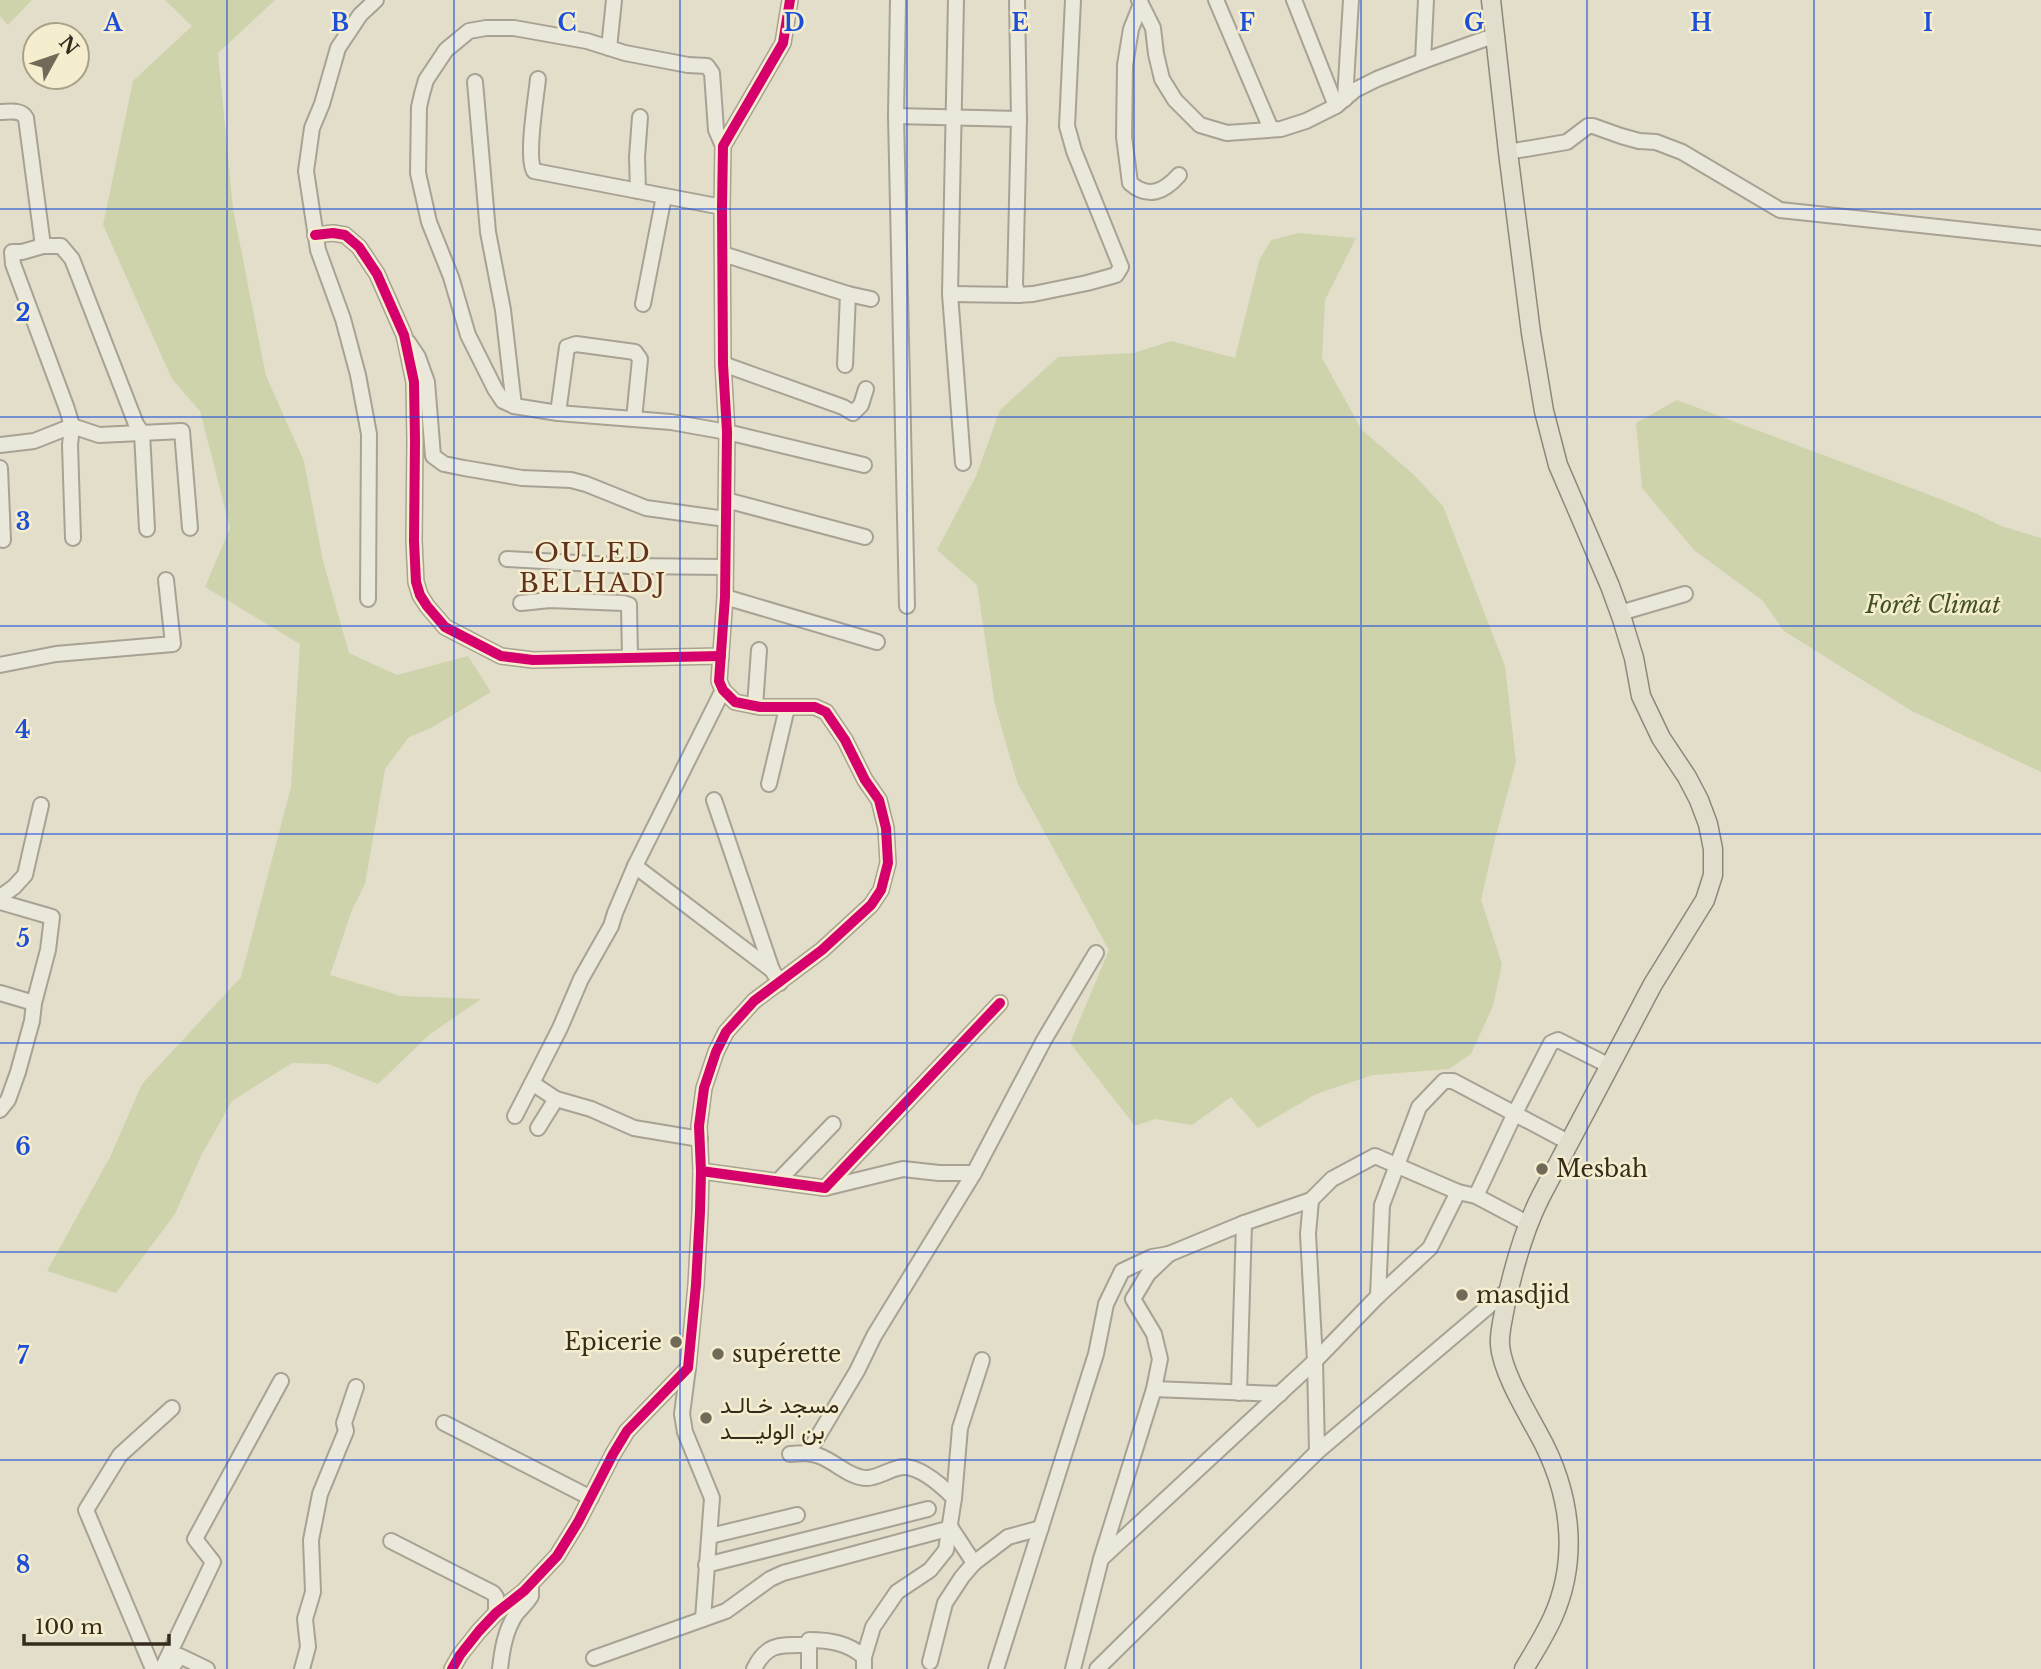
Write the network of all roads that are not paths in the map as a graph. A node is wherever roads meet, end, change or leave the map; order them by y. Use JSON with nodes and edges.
{"nodes":[{"id":1,"x":376,"y":0,"type":"edge"},
{"id":2,"x":614,"y":0,"type":"edge"},
{"id":3,"x":790,"y":0,"type":"edge"},
{"id":4,"x":898,"y":0,"type":"edge"},
{"id":5,"x":956,"y":0,"type":"edge"},
{"id":6,"x":1017,"y":0,"type":"edge"},
{"id":7,"x":1073,"y":0,"type":"edge"},
{"id":8,"x":1216,"y":0,"type":"edge"},
{"id":9,"x":1294,"y":0,"type":"edge"},
{"id":10,"x":1351,"y":0,"type":"edge"},
{"id":11,"x":1426,"y":0,"type":"edge"},
{"id":12,"x":1492,"y":0,"type":"edge"},
{"id":13,"x":1140,"y":2,"type":"edge"},
{"id":14,"x":1496,"y":36,"type":"junction"},
{"id":15,"x":609,"y":48,"type":"junction"},
{"id":16,"x":1423,"y":61,"type":"junction"},
{"id":17,"x":538,"y":79,"type":"dead end"},
{"id":18,"x":475,"y":82,"type":"dead end"},
{"id":19,"x":1340,"y":102,"type":"junction"},
{"id":20,"x":0,"y":112,"type":"edge"},
{"id":21,"x":896,"y":116,"type":"junction"},
{"id":22,"x":639,"y":117,"type":"dead end"},
{"id":23,"x":954,"y":118,"type":"junction"},
{"id":24,"x":1019,"y":119,"type":"junction"},
{"id":25,"x":1271,"y":129,"type":"junction"},
{"id":26,"x":723,"y":145,"type":"junction"},
{"id":27,"x":1508,"y":152,"type":"junction"},
{"id":28,"x":1178,"y":175,"type":"dead end"},
{"id":29,"x":638,"y":191,"type":"junction"},
{"id":30,"x":664,"y":196,"type":"junction"},
{"id":31,"x":722,"y":207,"type":"junction"},
{"id":32,"x":315,"y":235,"type":"junction"},
{"id":33,"x":2041,"y":238,"type":"edge"},
{"id":34,"x":43,"y":246,"type":"junction"},
{"id":35,"x":6,"y":253,"type":"edge"},
{"id":36,"x":723,"y":254,"type":"junction"},
{"id":37,"x":848,"y":294,"type":"junction"},
{"id":38,"x":950,"y":294,"type":"junction"},
{"id":39,"x":1018,"y":295,"type":"junction"},
{"id":40,"x":871,"y":299,"type":"dead end"},
{"id":41,"x":643,"y":304,"type":"dead end"},
{"id":42,"x":404,"y":335,"type":"junction"},
{"id":43,"x":723,"y":364,"type":"junction"},
{"id":44,"x":845,"y":365,"type":"dead end"},
{"id":45,"x":866,"y":389,"type":"dead end"},
{"id":46,"x":514,"y":406,"type":"junction"},
{"id":47,"x":558,"y":413,"type":"junction"},
{"id":48,"x":634,"y":419,"type":"junction"},
{"id":49,"x":72,"y":426,"type":"junction"},
{"id":50,"x":727,"y":432,"type":"junction"},
{"id":51,"x":142,"y":433,"type":"junction"},
{"id":52,"x":0,"y":445,"type":"edge"},
{"id":53,"x":963,"y":463,"type":"dead end"},
{"id":54,"x":864,"y":465,"type":"dead end"},
{"id":55,"x":0,"y":468,"type":"edge"},
{"id":56,"x":726,"y":500,"type":"junction"},
{"id":57,"x":726,"y":519,"type":"junction"},
{"id":58,"x":190,"y":528,"type":"dead end"},
{"id":59,"x":147,"y":529,"type":"dead end"},
{"id":60,"x":865,"y":537,"type":"dead end"},
{"id":61,"x":73,"y":538,"type":"dead end"},
{"id":62,"x":3,"y":540,"type":"dead end"},
{"id":63,"x":507,"y":559,"type":"dead end"},
{"id":64,"x":724,"y":567,"type":"junction"},
{"id":65,"x":166,"y":580,"type":"dead end"},
{"id":66,"x":1685,"y":594,"type":"dead end"},
{"id":67,"x":725,"y":597,"type":"junction"},
{"id":68,"x":368,"y":598,"type":"dead end"},
{"id":69,"x":521,"y":603,"type":"dead end"},
{"id":70,"x":907,"y":606,"type":"dead end"},
{"id":71,"x":1620,"y":613,"type":"junction"},
{"id":72,"x":877,"y":642,"type":"dead end"},
{"id":73,"x":759,"y":650,"type":"dead end"},
{"id":74,"x":721,"y":656,"type":"junction"},
{"id":75,"x":630,"y":658,"type":"junction"},
{"id":76,"x":0,"y":666,"type":"edge"},
{"id":77,"x":723,"y":691,"type":"junction"},
{"id":78,"x":755,"y":706,"type":"junction"},
{"id":79,"x":787,"y":708,"type":"junction"},
{"id":80,"x":769,"y":785,"type":"dead end"},
{"id":81,"x":714,"y":800,"type":"dead end"},
{"id":82,"x":41,"y":804,"type":"dead end"},
{"id":83,"x":635,"y":866,"type":"junction"},
{"id":84,"x":0,"y":897,"type":"edge"},
{"id":85,"x":0,"y":902,"type":"edge"},
{"id":86,"x":1096,"y":953,"type":"dead end"},
{"id":87,"x":776,"y":976,"type":"junction"},
{"id":88,"x":0,"y":993,"type":"edge"},
{"id":89,"x":34,"y":1003,"type":"junction"},
{"id":90,"x":1000,"y":1003,"type":"dead end"},
{"id":91,"x":1608,"y":1065,"type":"junction"},
{"id":92,"x":532,"y":1083,"type":"junction"},
{"id":93,"x":556,"y":1099,"type":"junction"},
{"id":94,"x":0,"y":1110,"type":"edge"},
{"id":95,"x":1515,"y":1113,"type":"junction"},
{"id":96,"x":515,"y":1116,"type":"dead end"},
{"id":97,"x":833,"y":1124,"type":"dead end"},
{"id":98,"x":537,"y":1128,"type":"dead end"},
{"id":99,"x":700,"y":1139,"type":"junction"},
{"id":100,"x":1568,"y":1142,"type":"junction"},
{"id":101,"x":1396,"y":1167,"type":"junction"},
{"id":102,"x":701,"y":1171,"type":"junction"},
{"id":103,"x":974,"y":1173,"type":"junction"},
{"id":104,"x":778,"y":1181,"type":"junction"},
{"id":105,"x":825,"y":1188,"type":"junction"},
{"id":106,"x":1458,"y":1192,"type":"junction"},
{"id":107,"x":1476,"y":1196,"type":"junction"},
{"id":108,"x":1311,"y":1200,"type":"junction"},
{"id":109,"x":1244,"y":1223,"type":"junction"},
{"id":110,"x":1527,"y":1223,"type":"junction"},
{"id":111,"x":1169,"y":1254,"type":"junction"},
{"id":112,"x":1509,"y":1289,"type":"junction"},
{"id":113,"x":1378,"y":1296,"type":"junction"},
{"id":114,"x":982,"y":1360,"type":"dead end"},
{"id":115,"x":1315,"y":1362,"type":"junction"},
{"id":116,"x":688,"y":1368,"type":"junction"},
{"id":117,"x":281,"y":1381,"type":"dead end"},
{"id":118,"x":356,"y":1387,"type":"dead end"},
{"id":119,"x":1154,"y":1389,"type":"junction"},
{"id":120,"x":1239,"y":1393,"type":"junction"},
{"id":121,"x":1280,"y":1394,"type":"junction"},
{"id":122,"x":172,"y":1408,"type":"dead end"},
{"id":123,"x":444,"y":1423,"type":"dead end"},
{"id":124,"x":1317,"y":1452,"type":"junction"},
{"id":125,"x":808,"y":1453,"type":"junction"},
{"id":126,"x":790,"y":1454,"type":"dead end"},
{"id":127,"x":591,"y":1498,"type":"junction"},
{"id":128,"x":954,"y":1498,"type":"junction"},
{"id":129,"x":928,"y":1509,"type":"dead end"},
{"id":130,"x":797,"y":1515,"type":"dead end"},
{"id":131,"x":951,"y":1528,"type":"junction"},
{"id":132,"x":1041,"y":1528,"type":"junction"},
{"id":133,"x":709,"y":1536,"type":"junction"},
{"id":134,"x":390,"y":1541,"type":"dead end"},
{"id":135,"x":1101,"y":1559,"type":"junction"},
{"id":136,"x":974,"y":1563,"type":"junction"},
{"id":137,"x":706,"y":1564,"type":"junction"},
{"id":138,"x":531,"y":1585,"type":"junction"},
{"id":139,"x":496,"y":1613,"type":"junction"},
{"id":140,"x":703,"y":1619,"type":"junction"},
{"id":141,"x":808,"y":1645,"type":"junction"},
{"id":142,"x":594,"y":1658,"type":"dead end"},
{"id":143,"x":930,"y":1662,"type":"dead end"},
{"id":144,"x":864,"y":1663,"type":"edge"},
{"id":145,"x":153,"y":1669,"type":"edge"},
{"id":146,"x":162,"y":1669,"type":"edge"},
{"id":147,"x":171,"y":1669,"type":"edge"},
{"id":148,"x":207,"y":1669,"type":"edge"},
{"id":149,"x":302,"y":1669,"type":"edge"},
{"id":150,"x":452,"y":1669,"type":"edge"},
{"id":151,"x":500,"y":1669,"type":"edge"},
{"id":152,"x":754,"y":1669,"type":"edge"},
{"id":153,"x":809,"y":1669,"type":"edge"},
{"id":154,"x":996,"y":1669,"type":"edge"},
{"id":155,"x":1073,"y":1669,"type":"edge"},
{"id":156,"x":1097,"y":1669,"type":"edge"},
{"id":157,"x":1524,"y":1669,"type":"edge"}],
"edges":[{"from":1,"to":32,"type":"street"},
{"from":2,"to":15,"type":"street"},
{"from":3,"to":26,"type":"street"},
{"from":4,"to":21,"type":"street"},
{"from":5,"to":23,"type":"street"},
{"from":6,"to":24,"type":"street"},
{"from":7,"to":39,"type":"street"},
{"from":8,"to":25,"type":"street"},
{"from":9,"to":19,"type":"street"},
{"from":10,"to":19,"type":"street"},
{"from":11,"to":16,"type":"street"},
{"from":12,"to":14,"type":"main road"},
{"from":13,"to":25,"type":"street"},
{"from":13,"to":28,"type":"street"},
{"from":14,"to":16,"type":"street"},
{"from":14,"to":27,"type":"main road"},
{"from":15,"to":26,"type":"street"},
{"from":15,"to":46,"type":"street"},
{"from":16,"to":19,"type":"street"},
{"from":17,"to":29,"type":"street"},
{"from":18,"to":46,"type":"street"},
{"from":19,"to":25,"type":"street"},
{"from":20,"to":34,"type":"street"},
{"from":21,"to":23,"type":"street"},
{"from":21,"to":70,"type":"street"},
{"from":22,"to":29,"type":"street"},
{"from":23,"to":24,"type":"street"},
{"from":23,"to":38,"type":"street"},
{"from":24,"to":39,"type":"street"},
{"from":26,"to":31,"type":"street"},
{"from":27,"to":33,"type":"street"},
{"from":27,"to":71,"type":"main road"},
{"from":29,"to":30,"type":"street"},
{"from":30,"to":31,"type":"street"},
{"from":30,"to":41,"type":"street"},
{"from":31,"to":36,"type":"street"},
{"from":32,"to":42,"type":"street"},
{"from":32,"to":68,"type":"street"},
{"from":34,"to":35,"type":"street"},
{"from":34,"to":51,"type":"street"},
{"from":35,"to":49,"type":"street"},
{"from":36,"to":37,"type":"street"},
{"from":36,"to":43,"type":"street"},
{"from":37,"to":40,"type":"street"},
{"from":37,"to":44,"type":"street"},
{"from":38,"to":39,"type":"street"},
{"from":38,"to":53,"type":"street"},
{"from":42,"to":57,"type":"street"},
{"from":42,"to":75,"type":"street"},
{"from":43,"to":45,"type":"street"},
{"from":43,"to":50,"type":"street"},
{"from":46,"to":47,"type":"street"},
{"from":47,"to":48,"type":"street"},
{"from":47,"to":48,"type":"street"},
{"from":48,"to":50,"type":"street"},
{"from":49,"to":51,"type":"street"},
{"from":49,"to":52,"type":"street"},
{"from":49,"to":61,"type":"street"},
{"from":50,"to":54,"type":"street"},
{"from":50,"to":56,"type":"street"},
{"from":51,"to":58,"type":"street"},
{"from":51,"to":59,"type":"street"},
{"from":55,"to":62,"type":"street"},
{"from":56,"to":57,"type":"street"},
{"from":56,"to":60,"type":"street"},
{"from":57,"to":64,"type":"street"},
{"from":63,"to":64,"type":"street"},
{"from":64,"to":67,"type":"street"},
{"from":65,"to":76,"type":"street"},
{"from":66,"to":71,"type":"street"},
{"from":67,"to":72,"type":"street"},
{"from":67,"to":74,"type":"street"},
{"from":69,"to":75,"type":"street"},
{"from":71,"to":91,"type":"main road"},
{"from":73,"to":78,"type":"street"},
{"from":74,"to":75,"type":"street"},
{"from":74,"to":77,"type":"street"},
{"from":77,"to":78,"type":"street"},
{"from":77,"to":83,"type":"street"},
{"from":78,"to":79,"type":"street"},
{"from":79,"to":80,"type":"street"},
{"from":79,"to":87,"type":"street"},
{"from":81,"to":87,"type":"street"},
{"from":82,"to":84,"type":"street"},
{"from":83,"to":87,"type":"street"},
{"from":83,"to":92,"type":"street"},
{"from":85,"to":89,"type":"street"},
{"from":86,"to":103,"type":"street"},
{"from":87,"to":99,"type":"street"},
{"from":88,"to":89,"type":"street"},
{"from":89,"to":94,"type":"street"},
{"from":90,"to":105,"type":"street"},
{"from":91,"to":95,"type":"street"},
{"from":91,"to":100,"type":"main road"},
{"from":92,"to":93,"type":"street"},
{"from":92,"to":96,"type":"street"},
{"from":93,"to":98,"type":"street"},
{"from":93,"to":99,"type":"street"},
{"from":95,"to":100,"type":"street"},
{"from":95,"to":101,"type":"street"},
{"from":95,"to":107,"type":"street"},
{"from":97,"to":104,"type":"street"},
{"from":99,"to":102,"type":"street"},
{"from":100,"to":110,"type":"main road"},
{"from":101,"to":106,"type":"street"},
{"from":101,"to":108,"type":"street"},
{"from":101,"to":113,"type":"street"},
{"from":102,"to":104,"type":"street"},
{"from":102,"to":116,"type":"street"},
{"from":103,"to":105,"type":"street"},
{"from":103,"to":125,"type":"street"},
{"from":104,"to":105,"type":"street"},
{"from":106,"to":107,"type":"street"},
{"from":106,"to":113,"type":"street"},
{"from":107,"to":110,"type":"street"},
{"from":108,"to":109,"type":"street"},
{"from":108,"to":115,"type":"street"},
{"from":109,"to":111,"type":"street"},
{"from":109,"to":120,"type":"street"},
{"from":110,"to":112,"type":"main road"},
{"from":111,"to":119,"type":"street"},
{"from":111,"to":132,"type":"street"},
{"from":112,"to":124,"type":"street"},
{"from":112,"to":157,"type":"main road"},
{"from":113,"to":115,"type":"street"},
{"from":114,"to":128,"type":"street"},
{"from":115,"to":121,"type":"street"},
{"from":115,"to":124,"type":"street"},
{"from":116,"to":127,"type":"street"},
{"from":116,"to":133,"type":"street"},
{"from":117,"to":146,"type":"street"},
{"from":118,"to":149,"type":"street"},
{"from":119,"to":120,"type":"street"},
{"from":119,"to":135,"type":"street"},
{"from":120,"to":121,"type":"street"},
{"from":121,"to":135,"type":"street"},
{"from":122,"to":145,"type":"street"},
{"from":123,"to":127,"type":"street"},
{"from":124,"to":156,"type":"street"},
{"from":125,"to":126,"type":"street"},
{"from":125,"to":128,"type":"street"},
{"from":127,"to":138,"type":"street"},
{"from":128,"to":131,"type":"street"},
{"from":129,"to":137,"type":"street"},
{"from":130,"to":133,"type":"street"},
{"from":131,"to":136,"type":"street"},
{"from":131,"to":140,"type":"street"},
{"from":131,"to":144,"type":"street"},
{"from":132,"to":136,"type":"street"},
{"from":132,"to":154,"type":"street"},
{"from":133,"to":137,"type":"street"},
{"from":134,"to":139,"type":"street"},
{"from":135,"to":155,"type":"street"},
{"from":136,"to":143,"type":"street"},
{"from":137,"to":140,"type":"street"},
{"from":138,"to":139,"type":"street"},
{"from":138,"to":151,"type":"street"},
{"from":139,"to":150,"type":"street"},
{"from":140,"to":142,"type":"street"},
{"from":141,"to":144,"type":"street"},
{"from":141,"to":152,"type":"street"},
{"from":141,"to":153,"type":"street"},
{"from":147,"to":148,"type":"street"}]}
